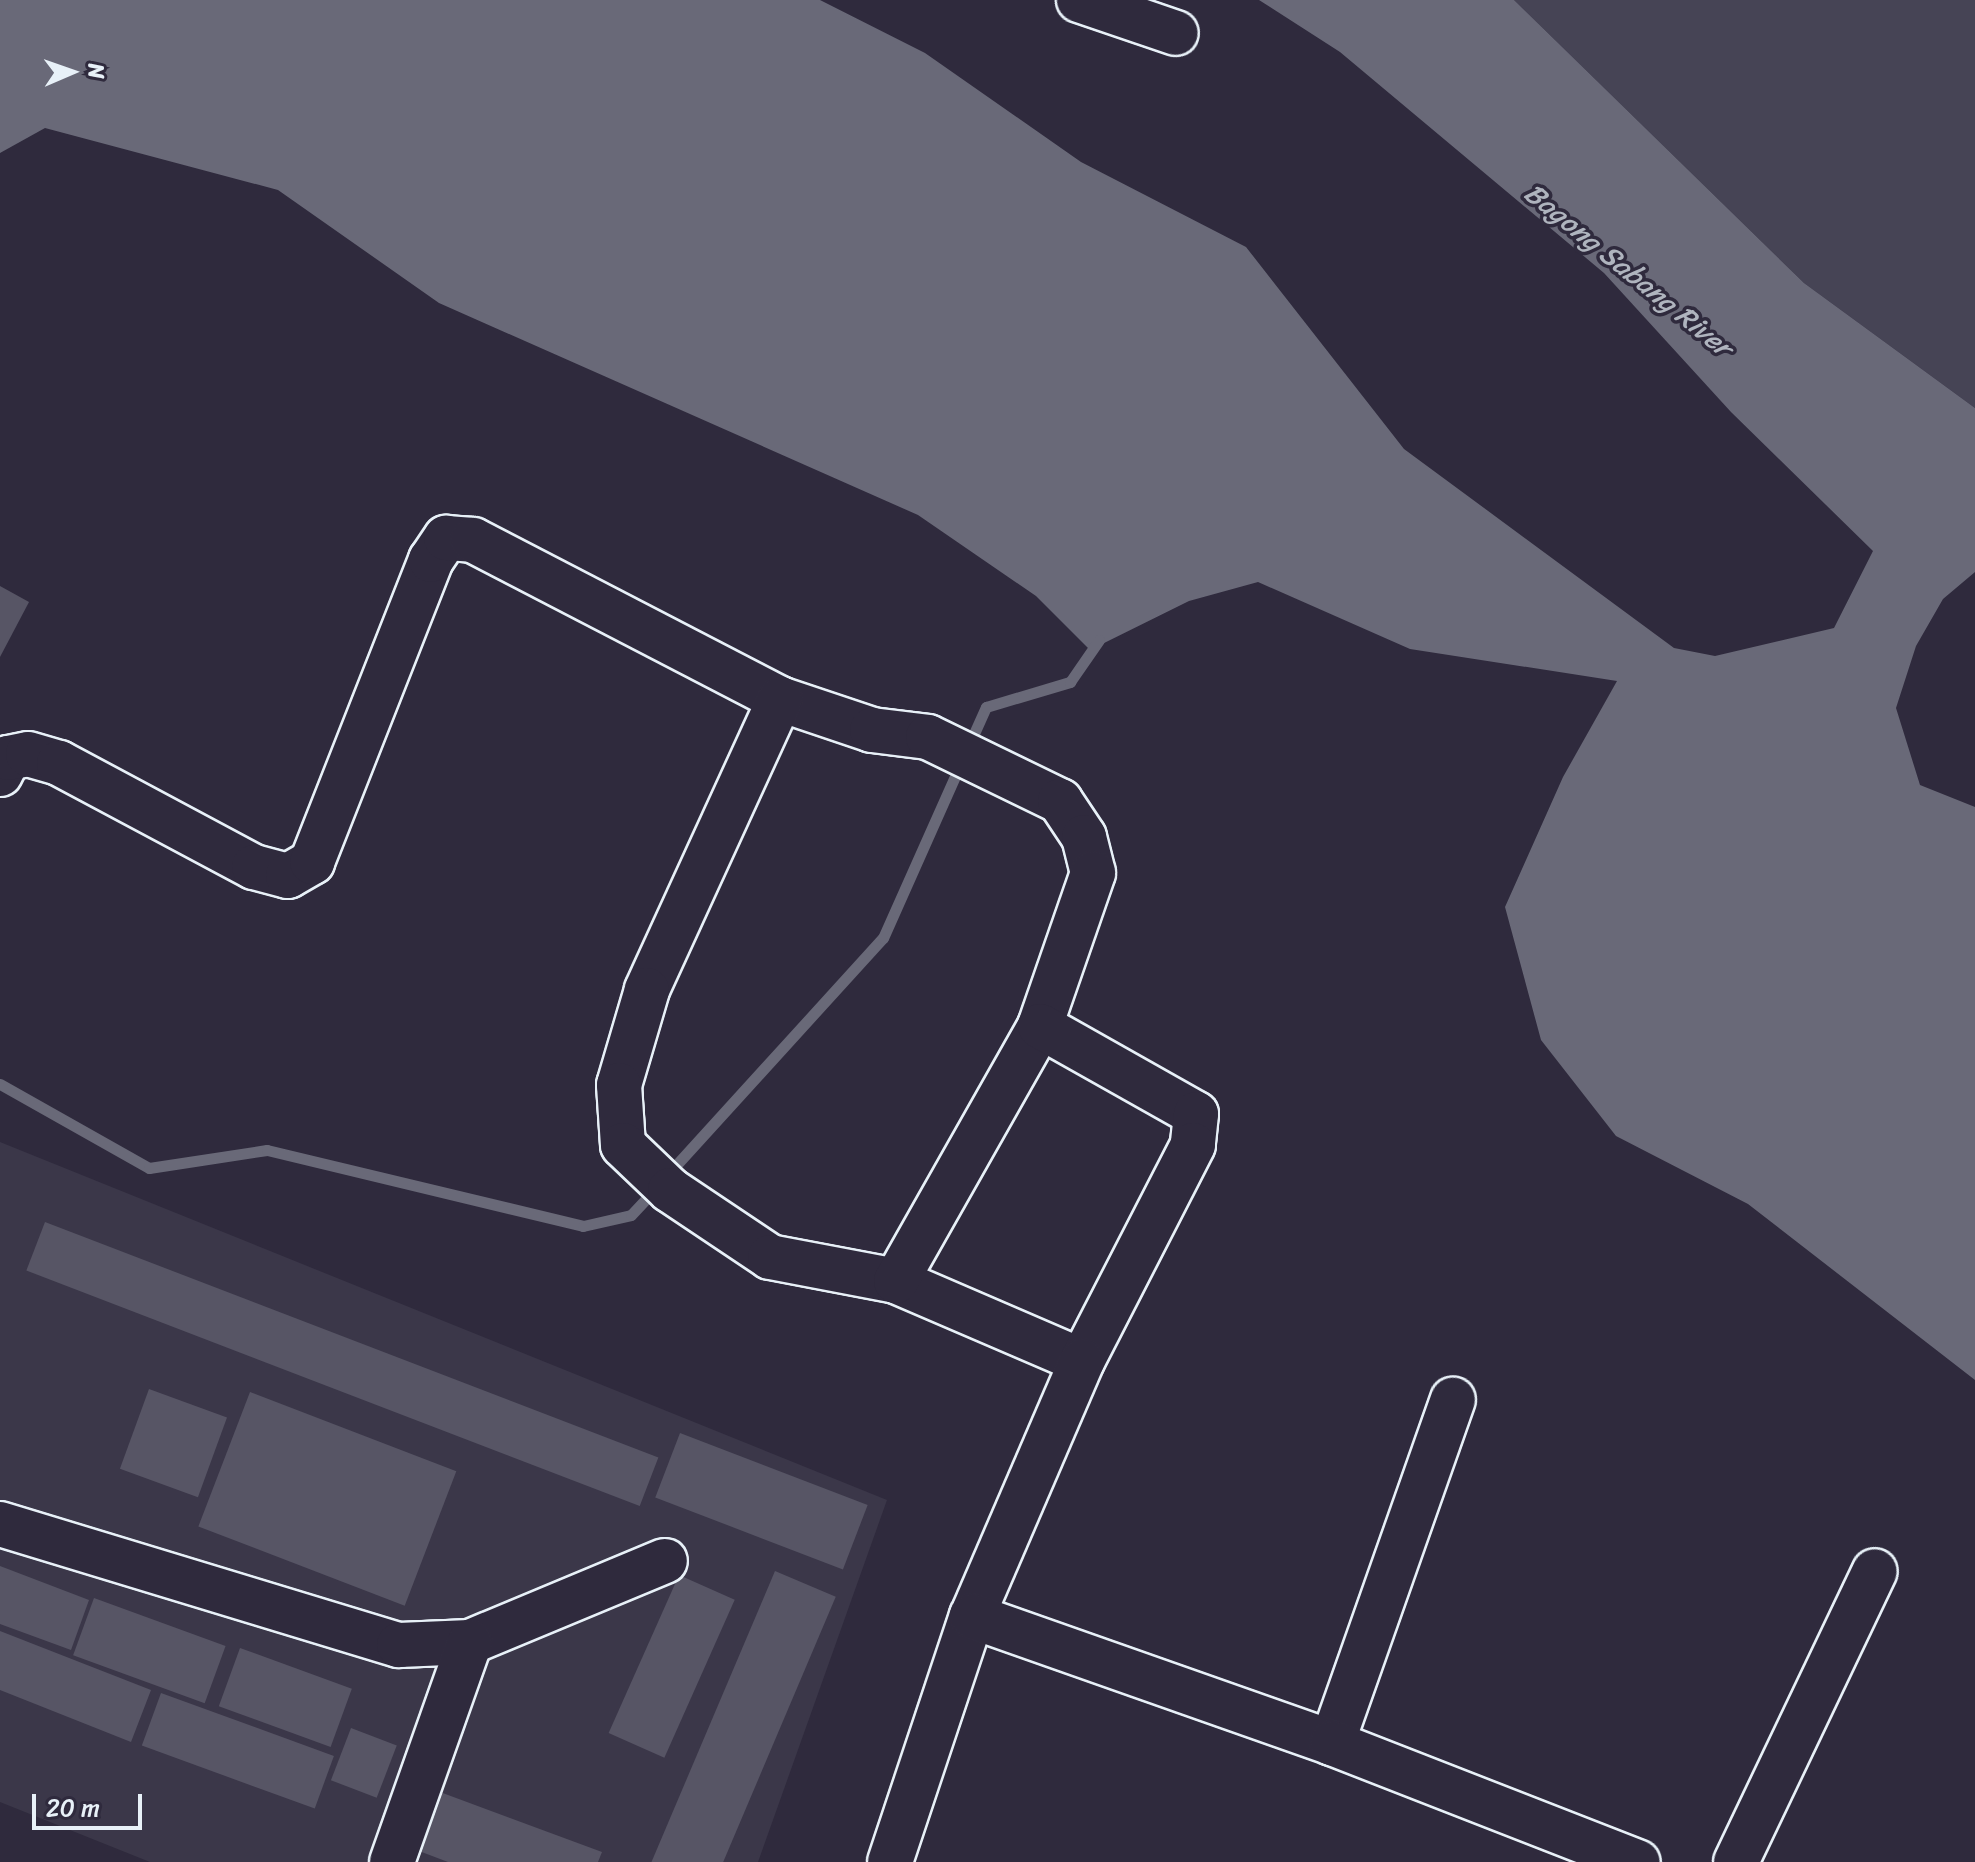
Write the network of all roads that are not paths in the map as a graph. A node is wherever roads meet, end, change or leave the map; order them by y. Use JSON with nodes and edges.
{"nodes":[{"id":1,"x":1079,"y":0,"type":"edge"},
{"id":2,"x":1176,"y":33,"type":"dead end"},
{"id":3,"x":780,"y":699,"type":"junction"},
{"id":4,"x":0,"y":774,"type":"edge"},
{"id":5,"x":1040,"y":1026,"type":"junction"},
{"id":6,"x":896,"y":1281,"type":"junction"},
{"id":7,"x":1082,"y":1361,"type":"junction"},
{"id":8,"x":1453,"y":1400,"type":"dead end"},
{"id":9,"x":0,"y":1524,"type":"edge"},
{"id":10,"x":665,"y":1561,"type":"dead end"},
{"id":11,"x":1875,"y":1571,"type":"dead end"},
{"id":12,"x":972,"y":1616,"type":"junction"},
{"id":13,"x":470,"y":1642,"type":"junction"},
{"id":14,"x":1332,"y":1743,"type":"junction"},
{"id":15,"x":392,"y":1862,"type":"edge"},
{"id":16,"x":890,"y":1862,"type":"edge"},
{"id":17,"x":1638,"y":1862,"type":"edge"},
{"id":18,"x":1736,"y":1862,"type":"edge"}],
"edges":[{"from":1,"to":2,"type":"street"},
{"from":3,"to":4,"type":"street"},
{"from":3,"to":5,"type":"street"},
{"from":3,"to":6,"type":"street"},
{"from":5,"to":6,"type":"street"},
{"from":5,"to":7,"type":"street"},
{"from":6,"to":7,"type":"street"},
{"from":7,"to":12,"type":"street"},
{"from":8,"to":14,"type":"street"},
{"from":9,"to":13,"type":"street"},
{"from":10,"to":13,"type":"street"},
{"from":11,"to":18,"type":"street"},
{"from":12,"to":14,"type":"street"},
{"from":12,"to":16,"type":"street"},
{"from":13,"to":15,"type":"street"},
{"from":14,"to":17,"type":"street"}]}
